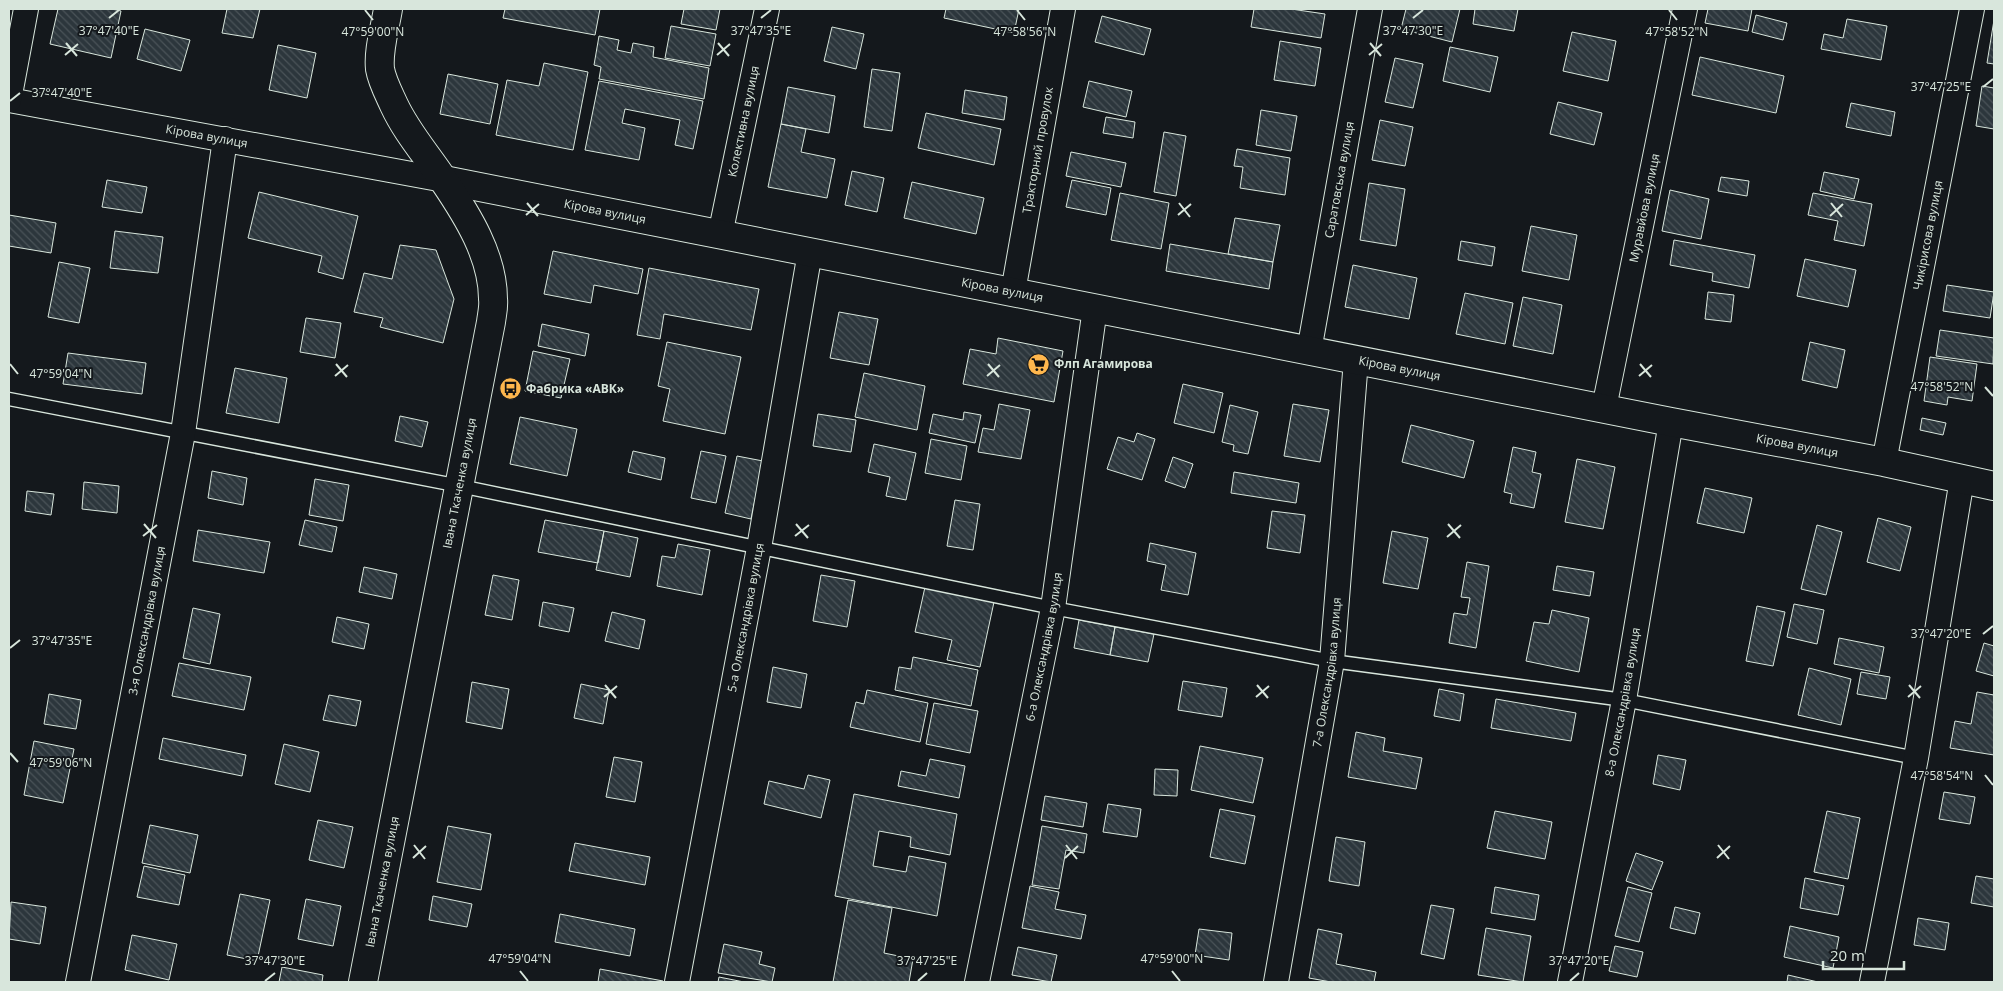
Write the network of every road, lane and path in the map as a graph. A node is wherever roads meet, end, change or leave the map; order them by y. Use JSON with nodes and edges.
{"nodes":[{"id":1,"x":26,"y":9,"type":"edge"},
{"id":2,"x":388,"y":9,"type":"edge"},
{"id":3,"x":767,"y":9,"type":"edge"},
{"id":4,"x":1063,"y":9,"type":"edge"},
{"id":5,"x":1370,"y":9,"type":"edge"},
{"id":6,"x":1685,"y":9,"type":"edge"},
{"id":7,"x":1972,"y":9,"type":"edge"},
{"id":8,"x":9,"y":100,"type":"edge"},
{"id":9,"x":225,"y":139,"type":"junction"},
{"id":10,"x":444,"y":180,"type":"junction"},
{"id":11,"x":720,"y":235,"type":"junction"},
{"id":12,"x":810,"y":252,"type":"junction"},
{"id":13,"x":1013,"y":292,"type":"junction"},
{"id":14,"x":1095,"y":308,"type":"junction"},
{"id":15,"x":1309,"y":351,"type":"junction"},
{"id":16,"x":1356,"y":360,"type":"junction"},
{"id":17,"x":9,"y":399,"type":"edge"},
{"id":18,"x":1604,"y":408,"type":"junction"},
{"id":19,"x":1671,"y":422,"type":"junction"},
{"id":20,"x":183,"y":433,"type":"junction"},
{"id":21,"x":1884,"y":462,"type":"junction"},
{"id":22,"x":1962,"y":479,"type":"junction"},
{"id":23,"x":460,"y":486,"type":"junction"},
{"id":24,"x":1994,"y":486,"type":"edge"},
{"id":25,"x":759,"y":548,"type":"junction"},
{"id":26,"x":1053,"y":608,"type":"junction"},
{"id":27,"x":1332,"y":661,"type":"junction"},
{"id":28,"x":1624,"y":700,"type":"junction"},
{"id":29,"x":1916,"y":758,"type":"junction"},
{"id":30,"x":78,"y":982,"type":"edge"},
{"id":31,"x":363,"y":982,"type":"edge"},
{"id":32,"x":677,"y":982,"type":"edge"},
{"id":33,"x":977,"y":982,"type":"edge"},
{"id":34,"x":1276,"y":982,"type":"edge"},
{"id":35,"x":1570,"y":982,"type":"edge"},
{"id":36,"x":1872,"y":982,"type":"edge"}],
"edges":[{"from":1,"to":8,"type":"street"},
{"from":2,"to":10,"type":"street","name":"Івана Ткаченка вулиця"},
{"from":3,"to":11,"type":"street","name":"Колективна вулиця"},
{"from":4,"to":13,"type":"street","name":"Тракторний провулок"},
{"from":5,"to":15,"type":"street","name":"Саратовська вулиця"},
{"from":6,"to":18,"type":"street","name":"Муравйова вулиця"},
{"from":7,"to":21,"type":"street","name":"Чикірисова вулиця"},
{"from":8,"to":9,"type":"street","name":"Кірова вулиця"},
{"from":9,"to":10,"type":"street","name":"Кірова вулиця"},
{"from":9,"to":20,"type":"street","name":"3-я Олександрівка вулиця"},
{"from":10,"to":11,"type":"street","name":"Кірова вулиця"},
{"from":10,"to":23,"type":"street","name":"Івана Ткаченка вулиця"},
{"from":11,"to":12,"type":"street","name":"Кірова вулиця"},
{"from":12,"to":13,"type":"street","name":"Кірова вулиця"},
{"from":12,"to":25,"type":"street","name":"5-а Олександрівка вулиця"},
{"from":13,"to":14,"type":"street","name":"Кірова вулиця"},
{"from":14,"to":15,"type":"street","name":"Кірова вулиця"},
{"from":14,"to":26,"type":"street","name":"6-а Олександрівка вулиця"},
{"from":15,"to":16,"type":"street","name":"Кірова вулиця"},
{"from":16,"to":18,"type":"street","name":"Кірова вулиця"},
{"from":16,"to":27,"type":"street","name":"7-а Олександрівка вулиця"},
{"from":17,"to":20,"type":"lane"},
{"from":18,"to":19,"type":"street","name":"Кірова вулиця"},
{"from":19,"to":21,"type":"street","name":"Кірова вулиця"},
{"from":19,"to":28,"type":"street","name":"8-а Олександрівка вулиця"},
{"from":20,"to":23,"type":"lane"},
{"from":20,"to":30,"type":"street","name":"3-я Олександрівка вулиця"},
{"from":21,"to":22,"type":"street","name":"Кірова вулиця"},
{"from":22,"to":24,"type":"street","name":"Кірова вулиця"},
{"from":22,"to":29,"type":"street"},
{"from":23,"to":25,"type":"lane"},
{"from":23,"to":31,"type":"street","name":"Івана Ткаченка вулиця"},
{"from":25,"to":26,"type":"lane"},
{"from":25,"to":32,"type":"street","name":"5-а Олександрівка вулиця"},
{"from":26,"to":27,"type":"lane"},
{"from":26,"to":33,"type":"street","name":"6-а Олександрівка вулиця"},
{"from":27,"to":28,"type":"lane"},
{"from":27,"to":34,"type":"street","name":"7-а Олександрівка вулиця"},
{"from":28,"to":29,"type":"lane"},
{"from":28,"to":35,"type":"street","name":"8-а Олександрівка вулиця"},
{"from":29,"to":36,"type":"street"}]}
